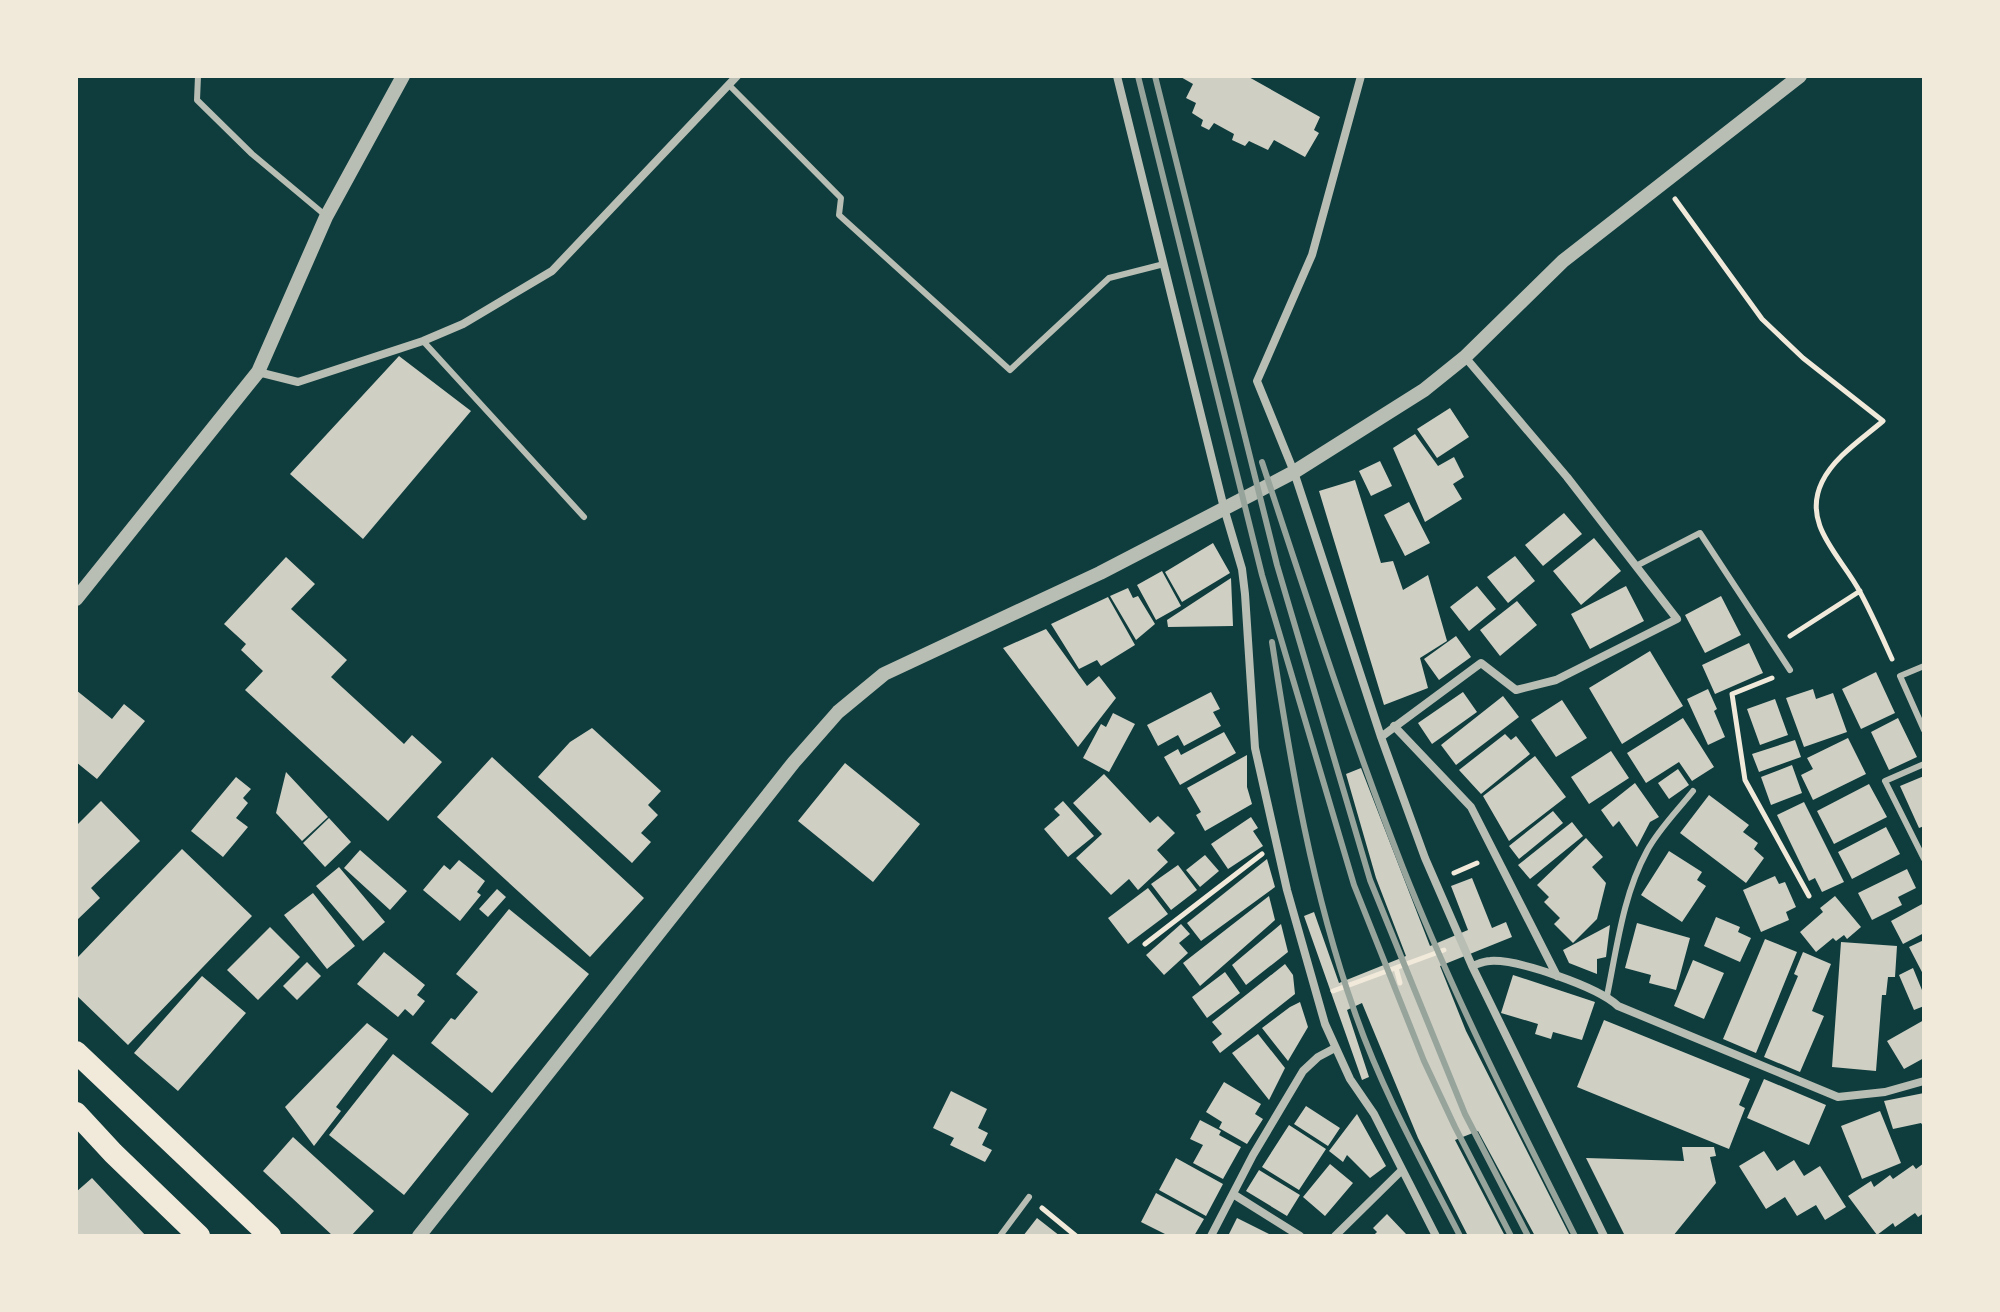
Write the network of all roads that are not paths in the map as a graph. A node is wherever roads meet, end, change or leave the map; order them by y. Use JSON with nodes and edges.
{"nodes":[{"id":1,"x":198,"y":76,"type":"edge"},
{"id":2,"x":403,"y":76,"type":"edge"},
{"id":3,"x":737,"y":76,"type":"edge"},
{"id":4,"x":1117,"y":76,"type":"edge"},
{"id":5,"x":1361,"y":76,"type":"edge"},
{"id":6,"x":1800,"y":76,"type":"edge"},
{"id":7,"x":729,"y":85,"type":"junction"},
{"id":8,"x":326,"y":217,"type":"junction"},
{"id":9,"x":1164,"y":264,"type":"junction"},
{"id":10,"x":423,"y":341,"type":"junction"},
{"id":11,"x":1465,"y":357,"type":"junction"},
{"id":12,"x":258,"y":372,"type":"junction"},
{"id":13,"x":1294,"y":472,"type":"junction"},
{"id":14,"x":1224,"y":508,"type":"junction"},
{"id":15,"x":584,"y":517,"type":"dead end"},
{"id":16,"x":1636,"y":566,"type":"junction"},
{"id":17,"x":76,"y":599,"type":"edge"},
{"id":18,"x":1924,"y":666,"type":"edge"},
{"id":19,"x":1790,"y":670,"type":"road end"},
{"id":20,"x":1394,"y":726,"type":"junction"},
{"id":21,"x":1924,"y":730,"type":"edge"},
{"id":22,"x":1381,"y":737,"type":"junction"},
{"id":23,"x":1924,"y":764,"type":"edge"},
{"id":24,"x":1693,"y":791,"type":"dead end"},
{"id":25,"x":1924,"y":859,"type":"edge"},
{"id":26,"x":1472,"y":966,"type":"junction"},
{"id":27,"x":1557,"y":976,"type":"junction"},
{"id":28,"x":1607,"y":996,"type":"junction"},
{"id":29,"x":1335,"y":1048,"type":"junction"},
{"id":30,"x":76,"y":1052,"type":"edge"},
{"id":31,"x":1924,"y":1081,"type":"edge"},
{"id":32,"x":76,"y":1113,"type":"edge"},
{"id":33,"x":1402,"y":1170,"type":"junction"},
{"id":34,"x":1233,"y":1194,"type":"junction"},
{"id":35,"x":1029,"y":1197,"type":"road end"},
{"id":36,"x":199,"y":1236,"type":"edge"},
{"id":37,"x":270,"y":1236,"type":"edge"},
{"id":38,"x":419,"y":1236,"type":"edge"},
{"id":39,"x":1000,"y":1236,"type":"edge"},
{"id":40,"x":1211,"y":1236,"type":"edge"},
{"id":41,"x":1300,"y":1236,"type":"edge"},
{"id":42,"x":1335,"y":1236,"type":"edge"},
{"id":43,"x":1436,"y":1236,"type":"edge"},
{"id":44,"x":1604,"y":1236,"type":"edge"}],
"edges":[{"from":1,"to":8,"type":"lane"},
{"from":2,"to":8,"type":"street"},
{"from":3,"to":7,"type":"street"},
{"from":4,"to":9,"type":"street"},
{"from":5,"to":13,"type":"street"},
{"from":6,"to":11,"type":"street"},
{"from":7,"to":9,"type":"lane"},
{"from":7,"to":10,"type":"street"},
{"from":8,"to":12,"type":"street"},
{"from":9,"to":14,"type":"street"},
{"from":10,"to":12,"type":"street"},
{"from":10,"to":15,"type":"lane"},
{"from":11,"to":13,"type":"street"},
{"from":11,"to":16,"type":"street"},
{"from":12,"to":17,"type":"street"},
{"from":13,"to":14,"type":"street"},
{"from":13,"to":22,"type":"street"},
{"from":14,"to":29,"type":"street"},
{"from":14,"to":38,"type":"street"},
{"from":16,"to":19,"type":"lane"},
{"from":16,"to":20,"type":"street"},
{"from":18,"to":21,"type":"lane"},
{"from":20,"to":22,"type":"street"},
{"from":20,"to":27,"type":"street"},
{"from":22,"to":26,"type":"street"},
{"from":23,"to":25,"type":"lane"},
{"from":24,"to":28,"type":"lane"},
{"from":26,"to":27,"type":"street"},
{"from":26,"to":44,"type":"street"},
{"from":27,"to":28,"type":"street"},
{"from":28,"to":31,"type":"street"},
{"from":29,"to":33,"type":"street"},
{"from":29,"to":34,"type":"street"},
{"from":30,"to":37,"type":"highway"},
{"from":32,"to":36,"type":"highway"},
{"from":33,"to":42,"type":"street"},
{"from":33,"to":43,"type":"street"},
{"from":34,"to":40,"type":"street"},
{"from":34,"to":41,"type":"street"},
{"from":35,"to":39,"type":"lane"}]}
